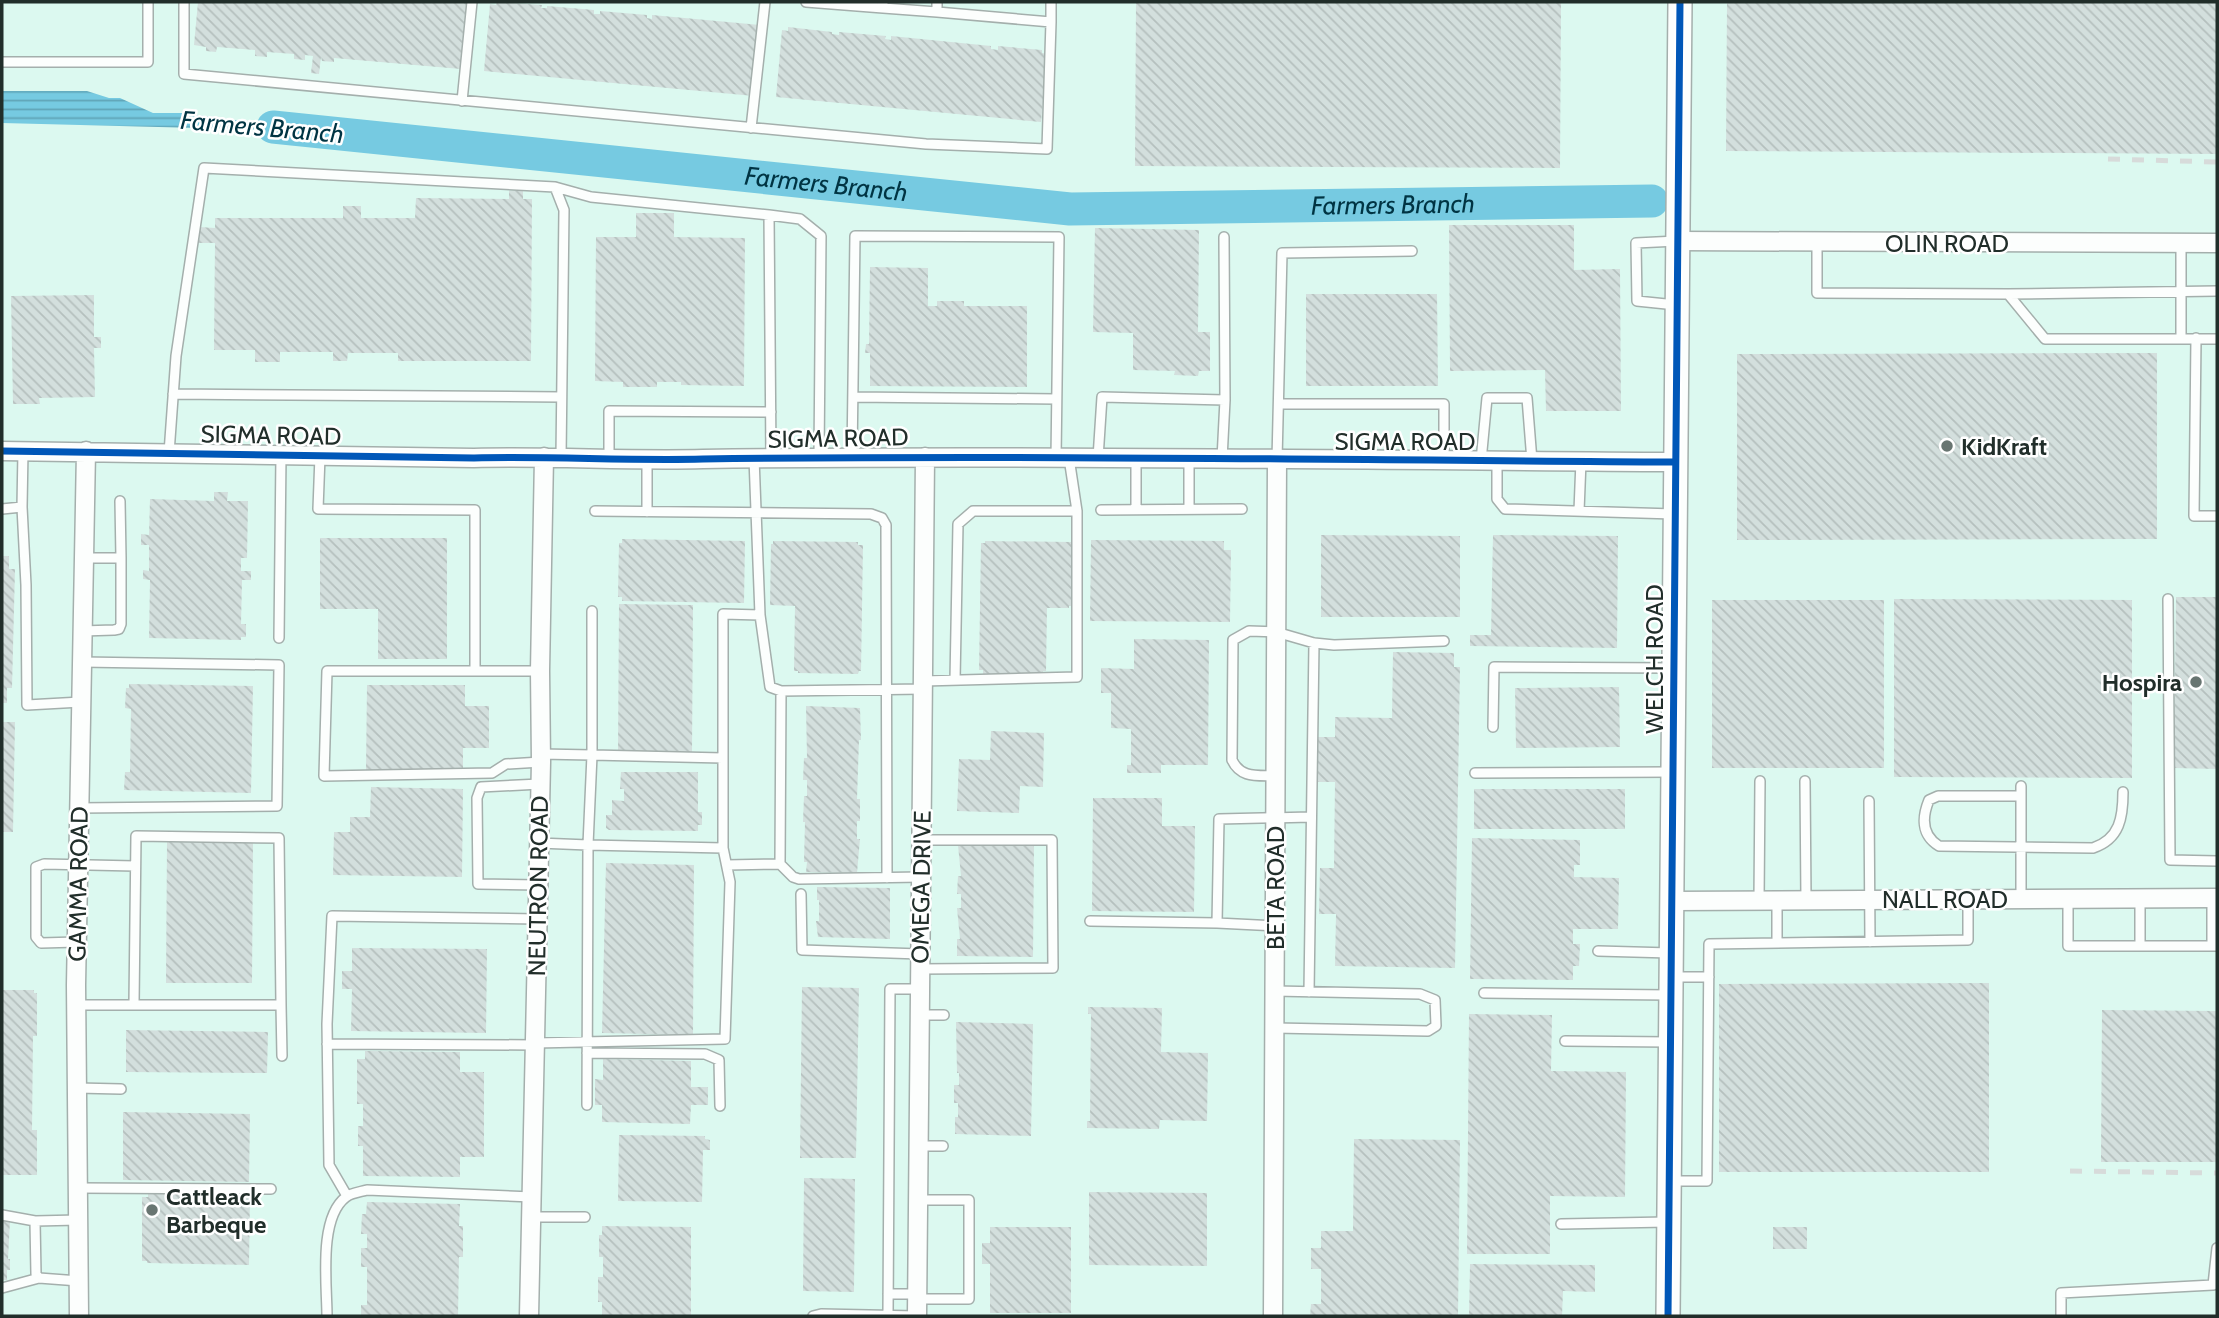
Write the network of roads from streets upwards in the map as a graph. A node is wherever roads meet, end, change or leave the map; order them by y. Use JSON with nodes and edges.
{"nodes":[{"id":1,"x":1680,"y":2,"type":"edge"},
{"id":2,"x":1676,"y":241,"type":"junction"},
{"id":3,"x":2217,"y":243,"type":"edge"},
{"id":4,"x":2,"y":451,"type":"edge"},
{"id":5,"x":86,"y":451,"type":"junction"},
{"id":6,"x":552,"y":457,"type":"junction"},
{"id":7,"x":925,"y":457,"type":"junction"},
{"id":8,"x":1277,"y":460,"type":"junction"},
{"id":9,"x":1674,"y":462,"type":"junction"},
{"id":10,"x":2215,"y":898,"type":"edge"},
{"id":11,"x":1673,"y":901,"type":"junction"},
{"id":12,"x":917,"y":1306,"type":"edge"},
{"id":13,"x":79,"y":1316,"type":"edge"},
{"id":14,"x":529,"y":1316,"type":"edge"},
{"id":15,"x":1273,"y":1316,"type":"edge"},
{"id":16,"x":1668,"y":1316,"type":"edge"}],
"edges":[{"from":1,"to":2,"type":"street","name":"WELCH ROAD"},
{"from":2,"to":3,"type":"street","name":"OLIN ROAD"},
{"from":2,"to":9,"type":"street","name":"WELCH ROAD"},
{"from":4,"to":5,"type":"street","name":"SIGMA ROAD"},
{"from":5,"to":6,"type":"street","name":"SIGMA ROAD"},
{"from":5,"to":13,"type":"street","name":"GAMMA ROAD"},
{"from":6,"to":7,"type":"street","name":"SIGMA ROAD"},
{"from":6,"to":14,"type":"street","name":"NEUTRON ROAD"},
{"from":7,"to":8,"type":"street","name":"SIGMA ROAD"},
{"from":7,"to":12,"type":"street","name":"OMEGA DRIVE"},
{"from":8,"to":9,"type":"street","name":"SIGMA ROAD"},
{"from":8,"to":15,"type":"street","name":"BETA ROAD"},
{"from":9,"to":11,"type":"street","name":"WELCH ROAD"},
{"from":10,"to":11,"type":"street","name":"NALL ROAD"},
{"from":11,"to":16,"type":"street","name":"WELCH ROAD"}]}
